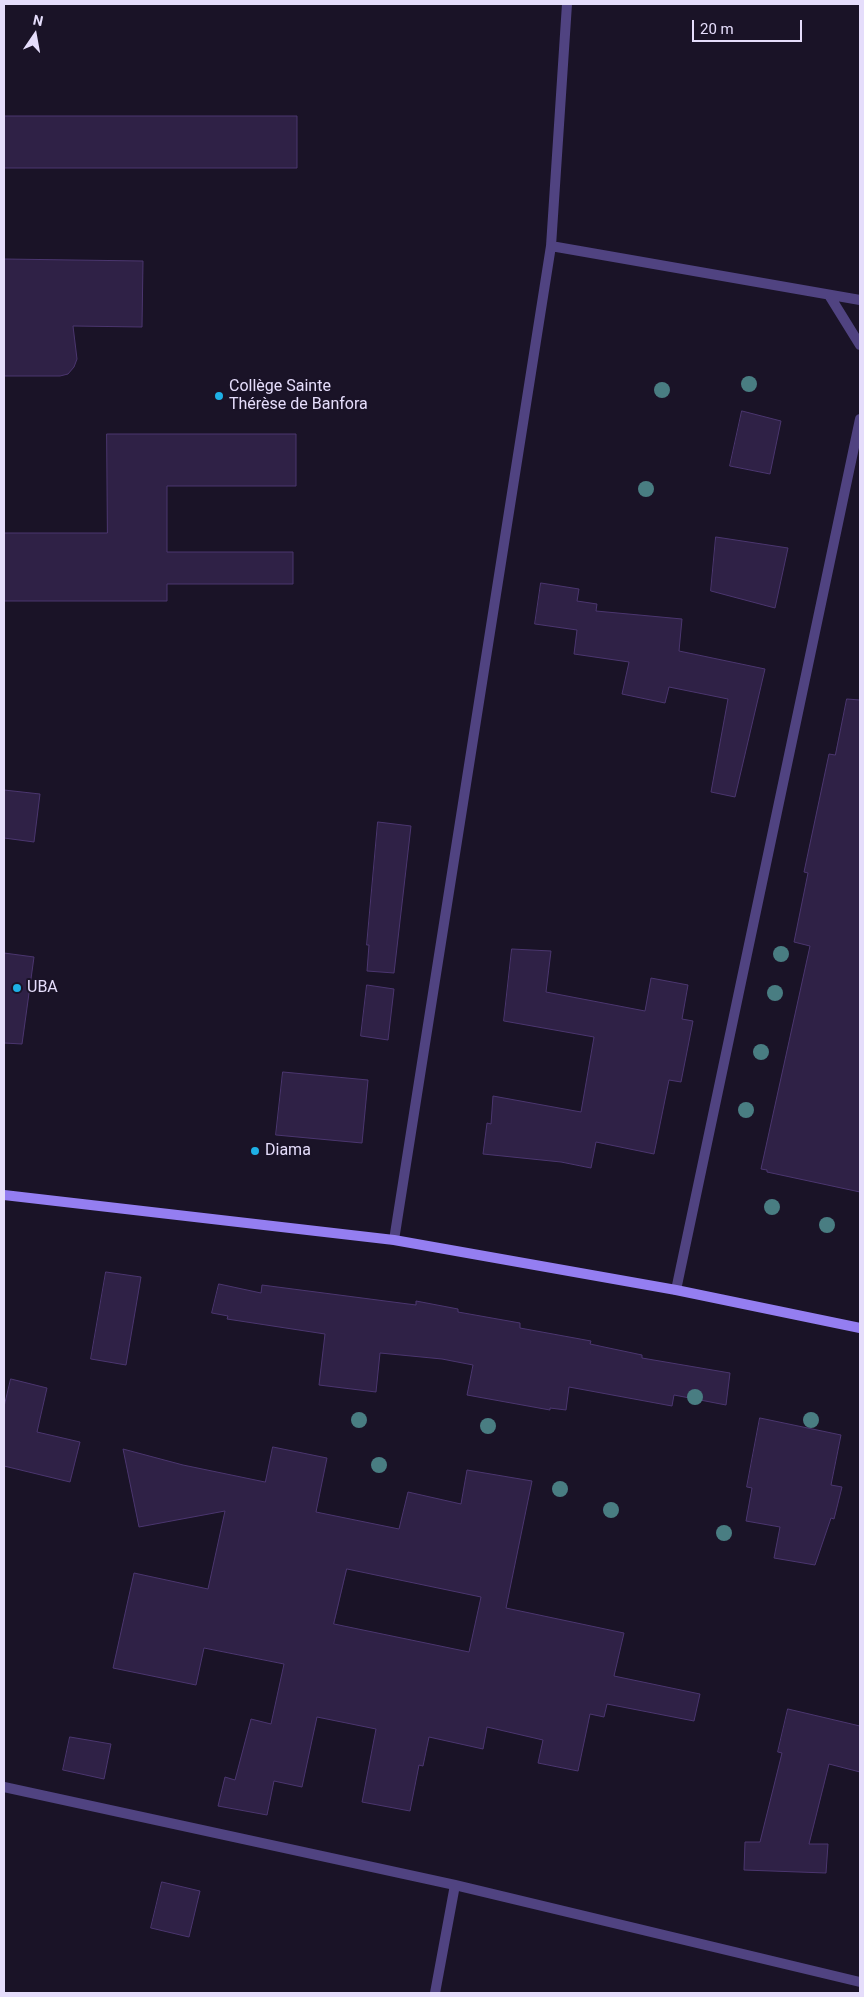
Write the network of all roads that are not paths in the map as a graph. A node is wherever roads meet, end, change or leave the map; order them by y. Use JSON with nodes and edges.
{"nodes":[{"id":1,"x":567,"y":4,"type":"edge"},
{"id":2,"x":551,"y":246,"type":"junction"},
{"id":3,"x":829,"y":295,"type":"junction"},
{"id":4,"x":860,"y":300,"type":"edge"},
{"id":5,"x":860,"y":345,"type":"edge"},
{"id":6,"x":860,"y":419,"type":"edge"},
{"id":7,"x":4,"y":1195,"type":"edge"},
{"id":8,"x":394,"y":1240,"type":"junction"},
{"id":9,"x":676,"y":1290,"type":"junction"},
{"id":10,"x":860,"y":1328,"type":"edge"},
{"id":11,"x":4,"y":1787,"type":"edge"},
{"id":12,"x":455,"y":1885,"type":"junction"},
{"id":13,"x":860,"y":1982,"type":"edge"},
{"id":14,"x":435,"y":1993,"type":"edge"}],
"edges":[{"from":1,"to":2,"type":"street"},
{"from":2,"to":3,"type":"street"},
{"from":2,"to":8,"type":"street"},
{"from":3,"to":4,"type":"street"},
{"from":3,"to":5,"type":"street"},
{"from":6,"to":9,"type":"street"},
{"from":7,"to":8,"type":"main road"},
{"from":8,"to":9,"type":"main road"},
{"from":9,"to":10,"type":"main road"},
{"from":11,"to":12,"type":"street"},
{"from":12,"to":13,"type":"street"},
{"from":12,"to":14,"type":"street"}]}
